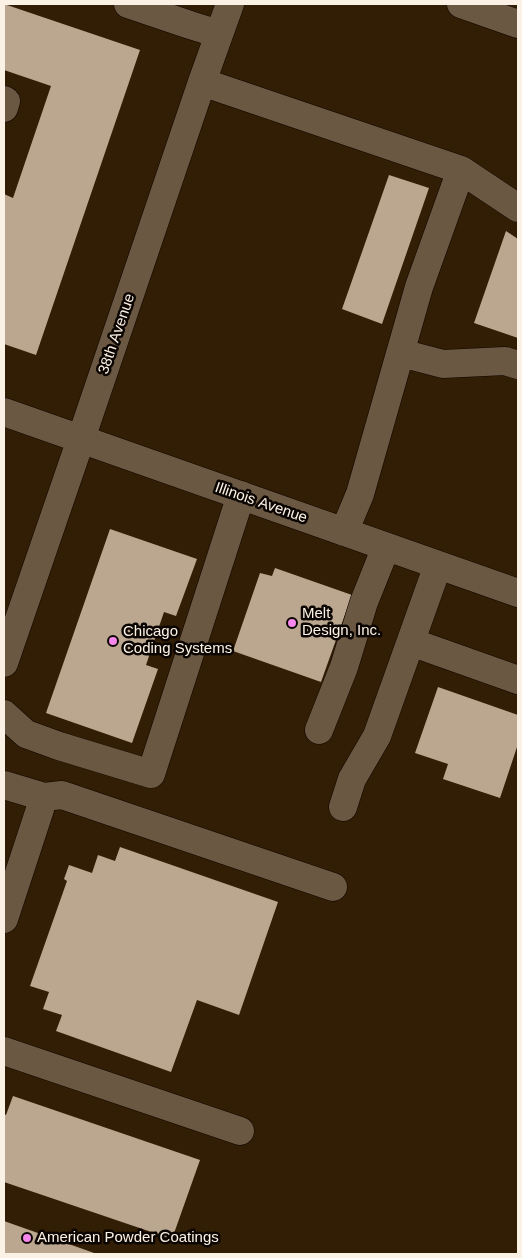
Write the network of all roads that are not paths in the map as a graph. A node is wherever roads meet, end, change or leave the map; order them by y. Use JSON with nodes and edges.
{"nodes":[{"id":1,"x":128,"y":4,"type":"edge"},
{"id":2,"x":230,"y":4,"type":"edge"},
{"id":3,"x":461,"y":4,"type":"edge"},
{"id":4,"x":518,"y":24,"type":"edge"},
{"id":5,"x":220,"y":34,"type":"junction"},
{"id":6,"x":202,"y":82,"type":"junction"},
{"id":7,"x":4,"y":100,"type":"edge"},
{"id":8,"x":4,"y":108,"type":"edge"},
{"id":9,"x":461,"y":170,"type":"junction"},
{"id":10,"x":518,"y":208,"type":"edge"},
{"id":11,"x":401,"y":353,"type":"junction"},
{"id":12,"x":518,"y":364,"type":"edge"},
{"id":13,"x":4,"y":412,"type":"edge"},
{"id":14,"x":81,"y":439,"type":"junction"},
{"id":15,"x":241,"y":495,"type":"junction"},
{"id":16,"x":344,"y":532,"type":"junction"},
{"id":17,"x":386,"y":547,"type":"junction"},
{"id":18,"x":438,"y":565,"type":"junction"},
{"id":19,"x":518,"y":593,"type":"edge"},
{"id":20,"x":12,"y":612,"type":"edge"},
{"id":21,"x":411,"y":642,"type":"junction"},
{"id":22,"x":4,"y":663,"type":"edge"},
{"id":23,"x":518,"y":680,"type":"edge"},
{"id":24,"x":4,"y":714,"type":"edge"},
{"id":25,"x":320,"y":730,"type":"dead end"},
{"id":26,"x":4,"y":785,"type":"edge"},
{"id":27,"x":44,"y":797,"type":"junction"},
{"id":28,"x":343,"y":807,"type":"dead end"},
{"id":29,"x":333,"y":886,"type":"dead end"},
{"id":30,"x":4,"y":919,"type":"edge"},
{"id":31,"x":4,"y":1051,"type":"edge"},
{"id":32,"x":240,"y":1131,"type":"dead end"}],
"edges":[{"from":1,"to":5,"type":"street"},
{"from":2,"to":5,"type":"street","name":"38th Avenue"},
{"from":3,"to":4,"type":"street"},
{"from":5,"to":6,"type":"street","name":"38th Avenue"},
{"from":6,"to":9,"type":"street"},
{"from":6,"to":14,"type":"street","name":"38th Avenue"},
{"from":7,"to":8,"type":"street"},
{"from":9,"to":10,"type":"street"},
{"from":9,"to":11,"type":"street"},
{"from":11,"to":12,"type":"street"},
{"from":11,"to":16,"type":"street"},
{"from":13,"to":14,"type":"street","name":"Illinois Avenue"},
{"from":14,"to":15,"type":"street","name":"Illinois Avenue"},
{"from":14,"to":20,"type":"street","name":"38th Avenue"},
{"from":15,"to":16,"type":"street","name":"Illinois Avenue"},
{"from":15,"to":24,"type":"street"},
{"from":16,"to":17,"type":"street","name":"Illinois Avenue"},
{"from":17,"to":18,"type":"street","name":"Illinois Avenue"},
{"from":17,"to":25,"type":"street"},
{"from":18,"to":19,"type":"street","name":"Illinois Avenue"},
{"from":18,"to":21,"type":"street"},
{"from":20,"to":22,"type":"street","name":"38th Avenue"},
{"from":21,"to":23,"type":"street"},
{"from":21,"to":28,"type":"street"},
{"from":26,"to":27,"type":"street"},
{"from":27,"to":29,"type":"street"},
{"from":27,"to":30,"type":"street"},
{"from":31,"to":32,"type":"street"}]}
